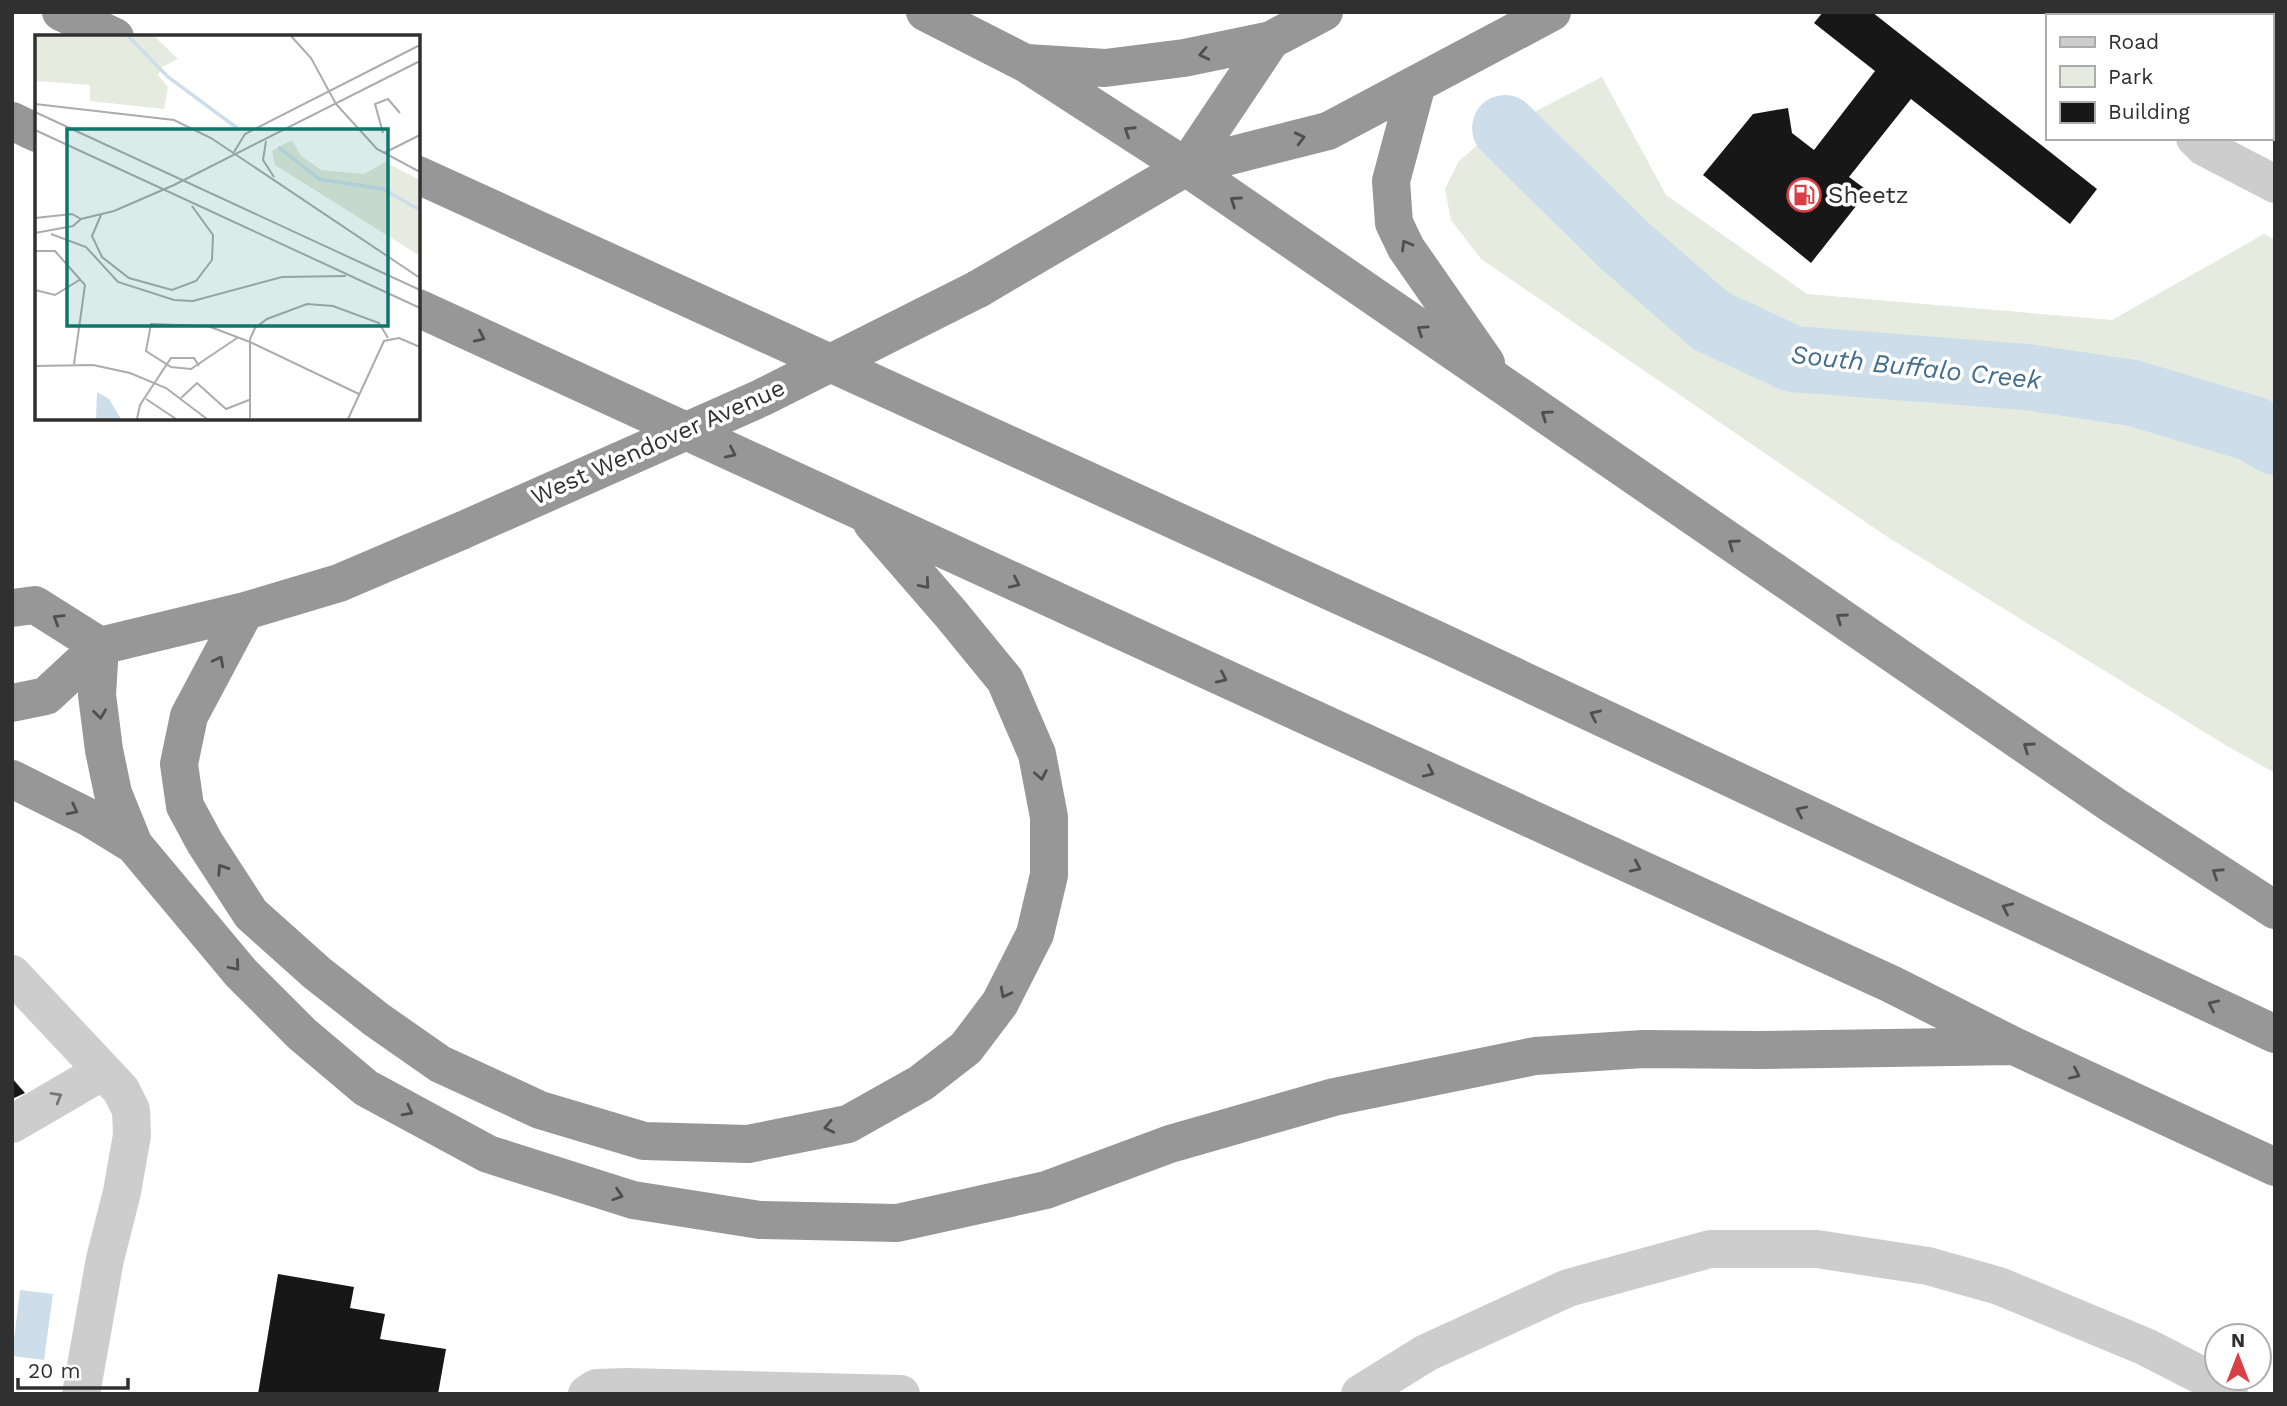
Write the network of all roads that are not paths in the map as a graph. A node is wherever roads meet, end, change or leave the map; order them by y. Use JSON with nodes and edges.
{"nodes":[{"id":1,"x":61,"y":12,"type":"edge"},
{"id":2,"x":925,"y":12,"type":"edge"},
{"id":3,"x":1324,"y":12,"type":"edge"},
{"id":4,"x":1552,"y":12,"type":"edge"},
{"id":5,"x":111,"y":35,"type":"edge"},
{"id":6,"x":1271,"y":40,"type":"junction"},
{"id":7,"x":1025,"y":63,"type":"junction"},
{"id":8,"x":1417,"y":84,"type":"junction"},
{"id":9,"x":12,"y":121,"type":"edge"},
{"id":10,"x":35,"y":132,"type":"edge"},
{"id":11,"x":2197,"y":140,"type":"edge"},
{"id":12,"x":1186,"y":167,"type":"junction"},
{"id":13,"x":2269,"y":175,"type":"edge"},
{"id":14,"x":420,"y":176,"type":"edge"},
{"id":15,"x":420,"y":309,"type":"edge"},
{"id":16,"x":1499,"y":383,"type":"junction"},
{"id":17,"x":864,"y":514,"type":"junction"},
{"id":18,"x":12,"y":608,"type":"edge"},
{"id":19,"x":245,"y":611,"type":"junction"},
{"id":20,"x":100,"y":646,"type":"junction"},
{"id":21,"x":12,"y":703,"type":"edge"},
{"id":22,"x":12,"y":779,"type":"edge"},
{"id":23,"x":134,"y":845,"type":"junction"},
{"id":24,"x":2275,"y":910,"type":"edge"},
{"id":25,"x":12,"y":974,"type":"edge"},
{"id":26,"x":2275,"y":1034,"type":"edge"},
{"id":27,"x":2014,"y":1046,"type":"junction"},
{"id":28,"x":103,"y":1071,"type":"junction"},
{"id":29,"x":12,"y":1124,"type":"edge"},
{"id":30,"x":2275,"y":1167,"type":"edge"},
{"id":31,"x":81,"y":1394,"type":"edge"},
{"id":32,"x":587,"y":1394,"type":"edge"},
{"id":33,"x":901,"y":1394,"type":"edge"},
{"id":34,"x":1360,"y":1394,"type":"edge"},
{"id":35,"x":2229,"y":1394,"type":"edge"}],
"edges":[{"from":1,"to":5,"type":"highway"},
{"from":2,"to":7,"type":"highway"},
{"from":3,"to":6,"type":"highway","name":"West Wendover Avenue"},
{"from":4,"to":8,"type":"highway","name":"West Wendover Avenue"},
{"from":6,"to":7,"type":"highway","one_way":true},
{"from":6,"to":12,"type":"highway","name":"West Wendover Avenue"},
{"from":12,"to":7,"type":"highway","one_way":true},
{"from":12,"to":8,"type":"highway","name":"West Wendover Avenue","one_way":true},
{"from":16,"to":8,"type":"highway","one_way":true},
{"from":9,"to":10,"type":"highway"},
{"from":11,"to":13,"type":"lane"},
{"from":16,"to":12,"type":"highway","one_way":true},
{"from":12,"to":19,"type":"highway","name":"West Wendover Avenue","bridge":true},
{"from":26,"to":14,"type":"highway","one_way":true},
{"from":15,"to":17,"type":"highway","one_way":true},
{"from":24,"to":16,"type":"highway","one_way":true},
{"from":17,"to":19,"type":"highway","one_way":true},
{"from":17,"to":27,"type":"highway","one_way":true},
{"from":20,"to":18,"type":"highway","one_way":true},
{"from":19,"to":20,"type":"highway","name":"West Wendover Avenue"},
{"from":20,"to":21,"type":"highway","name":"West Wendover Avenue"},
{"from":20,"to":23,"type":"highway","one_way":true},
{"from":22,"to":23,"type":"highway","one_way":true},
{"from":23,"to":27,"type":"highway","one_way":true},
{"from":25,"to":28,"type":"lane"},
{"from":27,"to":30,"type":"highway","one_way":true},
{"from":29,"to":28,"type":"lane","one_way":true},
{"from":28,"to":31,"type":"lane"},
{"from":32,"to":33,"type":"lane"},
{"from":34,"to":35,"type":"lane"}]}
